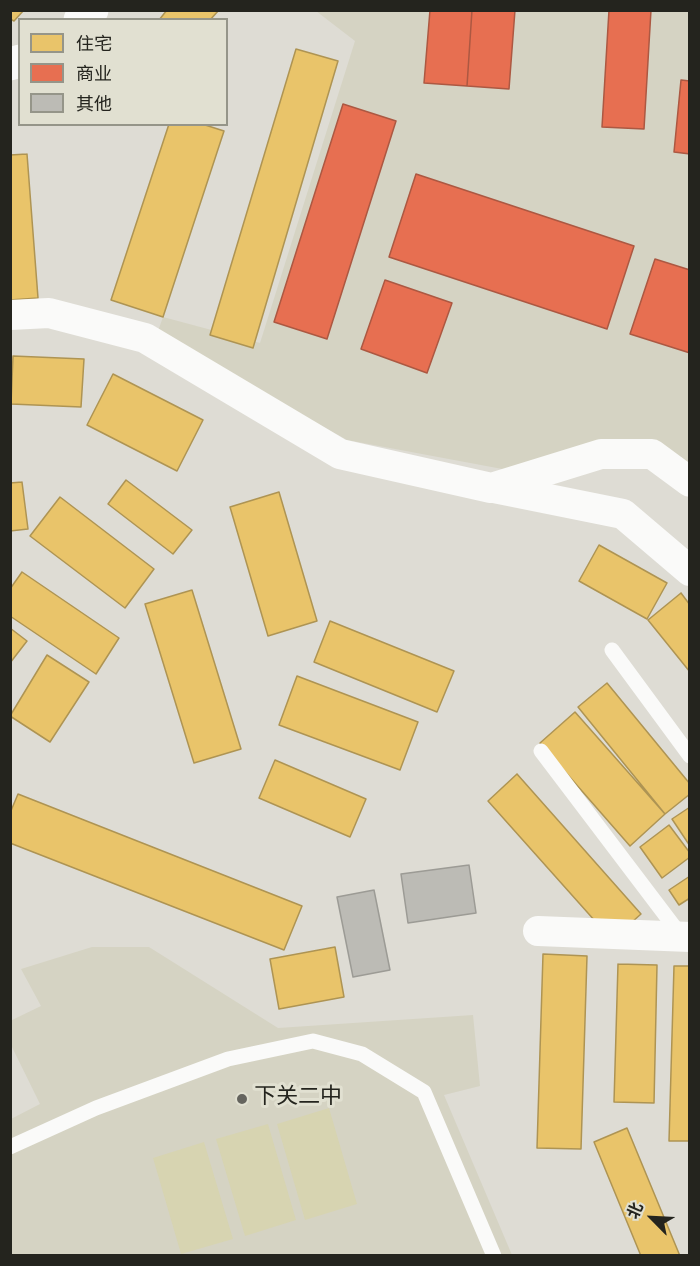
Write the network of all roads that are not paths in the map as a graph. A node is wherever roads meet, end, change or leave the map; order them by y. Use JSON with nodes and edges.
{"nodes":[{"id":1,"x":10,"y":315,"type":"edge"},
{"id":2,"x":690,"y":482,"type":"edge"},
{"id":3,"x":491,"y":488,"type":"junction"},
{"id":4,"x":690,"y":571,"type":"edge"},
{"id":5,"x":612,"y":650,"type":"dead end"},
{"id":6,"x":541,"y":751,"type":"dead end"},
{"id":7,"x":690,"y":756,"type":"edge"},
{"id":8,"x":538,"y":931,"type":"dead end"},
{"id":9,"x":686,"y":937,"type":"edge"},
{"id":10,"x":10,"y":1148,"type":"edge"},
{"id":11,"x":494,"y":1256,"type":"edge"}],
"edges":[{"from":1,"to":3,"type":"street"},
{"from":2,"to":3,"type":"street"},
{"from":3,"to":4,"type":"street"},
{"from":5,"to":7,"type":"lane"},
{"from":6,"to":9,"type":"lane"},
{"from":8,"to":9,"type":"street"},
{"from":10,"to":11,"type":"lane"}]}
